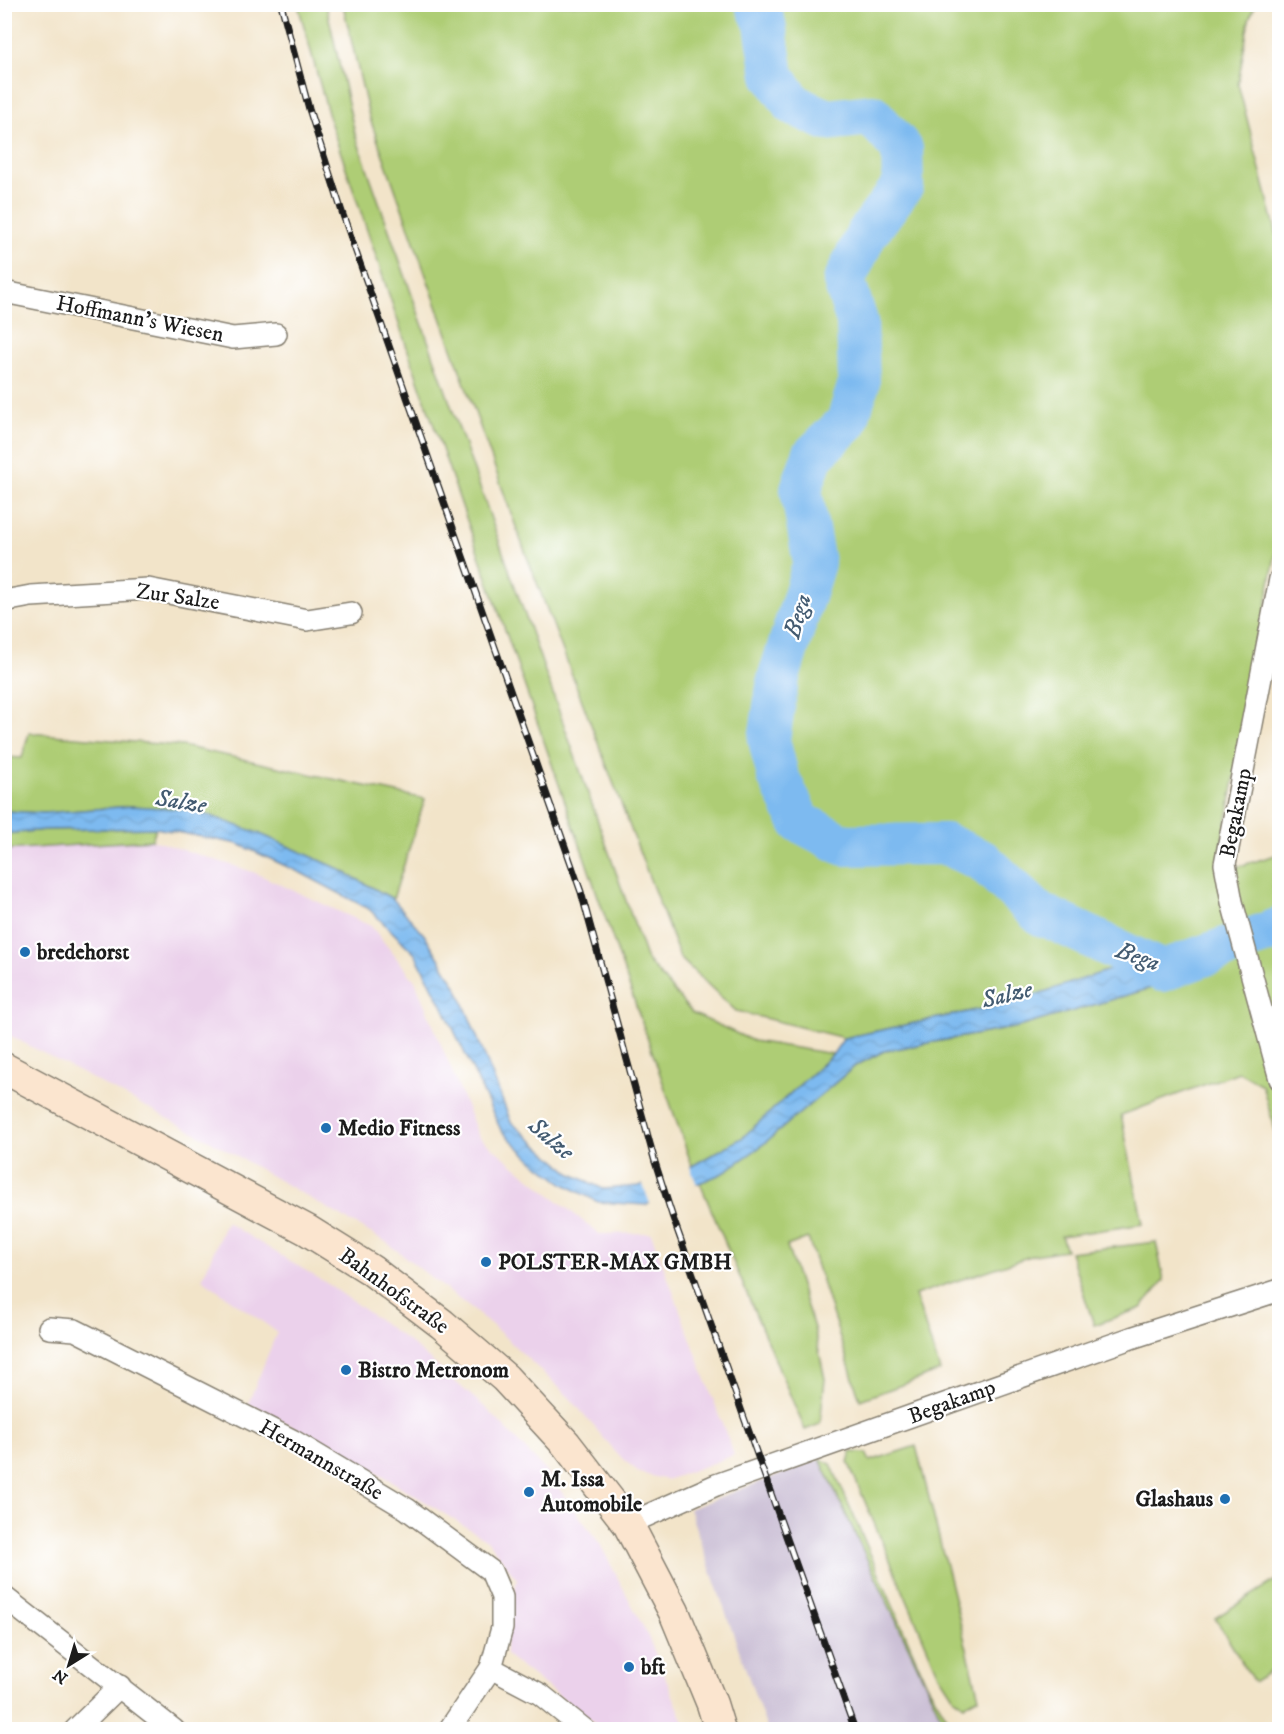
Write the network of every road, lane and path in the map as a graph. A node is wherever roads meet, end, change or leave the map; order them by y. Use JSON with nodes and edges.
{"nodes":[{"id":1,"x":4,"y":292,"type":"edge"},
{"id":2,"x":276,"y":334,"type":"dead end"},
{"id":3,"x":1280,"y":579,"type":"edge"},
{"id":4,"x":4,"y":601,"type":"edge"},
{"id":5,"x":351,"y":613,"type":"dead end"},
{"id":6,"x":4,"y":1068,"type":"edge"},
{"id":7,"x":1280,"y":1079,"type":"edge"},
{"id":8,"x":1280,"y":1290,"type":"edge"},
{"id":9,"x":49,"y":1328,"type":"dead end"},
{"id":10,"x":628,"y":1524,"type":"junction"},
{"id":11,"x":4,"y":1597,"type":"edge"},
{"id":12,"x":491,"y":1668,"type":"junction"},
{"id":13,"x":120,"y":1686,"type":"junction"},
{"id":14,"x":75,"y":1730,"type":"edge"},
{"id":15,"x":174,"y":1730,"type":"edge"},
{"id":16,"x":449,"y":1730,"type":"edge"},
{"id":17,"x":585,"y":1730,"type":"edge"},
{"id":18,"x":720,"y":1730,"type":"edge"}],
"edges":[{"from":1,"to":2,"type":"street","name":"Hoffmann's Wiesen"},
{"from":3,"to":7,"type":"street","name":"Begakamp"},
{"from":4,"to":5,"type":"street","name":"Zur Salze"},
{"from":6,"to":10,"type":"main road","name":"Bahnhofstraße"},
{"from":8,"to":10,"type":"street","name":"Begakamp"},
{"from":9,"to":12,"type":"street","name":"Hermannstraße"},
{"from":10,"to":18,"type":"main road","name":"Bahnhofstraße"},
{"from":11,"to":13,"type":"street"},
{"from":12,"to":16,"type":"street","name":"Hermannstraße"},
{"from":12,"to":17,"type":"street"},
{"from":13,"to":14,"type":"street"},
{"from":13,"to":15,"type":"street"}]}
